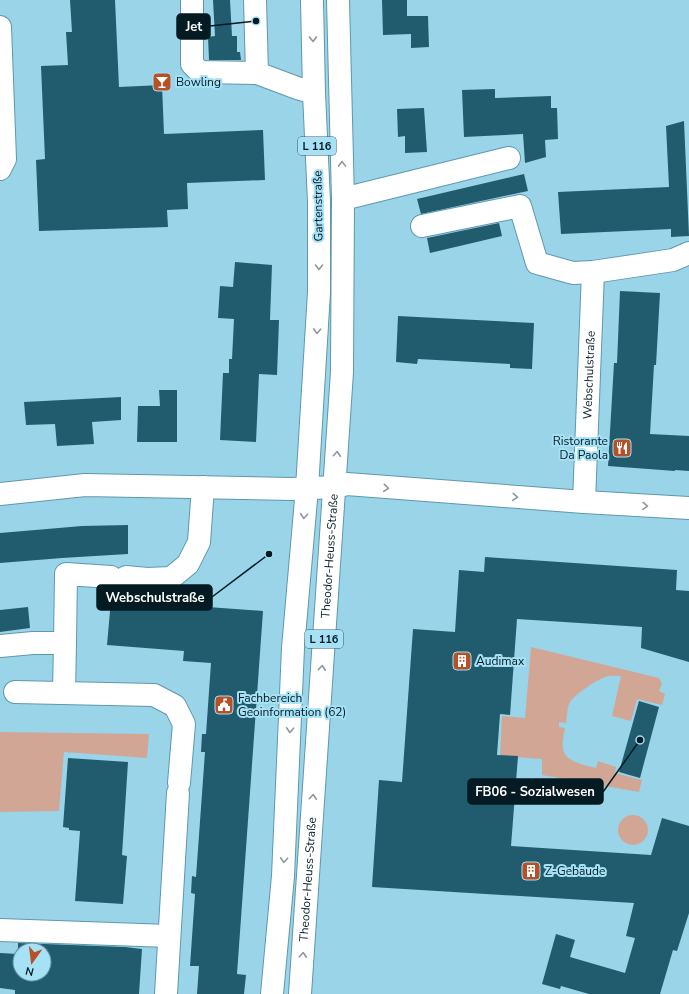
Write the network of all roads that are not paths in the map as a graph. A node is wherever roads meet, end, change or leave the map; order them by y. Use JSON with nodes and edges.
{"nodes":[{"id":1,"x":192,"y":0,"type":"edge"},
{"id":2,"x":255,"y":0,"type":"edge"},
{"id":3,"x":312,"y":0,"type":"edge"},
{"id":4,"x":338,"y":0,"type":"edge"},
{"id":5,"x":0,"y":27,"type":"edge"},
{"id":6,"x":257,"y":73,"type":"junction"},
{"id":7,"x":314,"y":92,"type":"junction"},
{"id":8,"x":509,"y":158,"type":"dead end"},
{"id":9,"x":0,"y":169,"type":"edge"},
{"id":10,"x":342,"y":199,"type":"junction"},
{"id":11,"x":422,"y":226,"type":"dead end"},
{"id":12,"x":689,"y":253,"type":"edge"},
{"id":13,"x":593,"y":272,"type":"junction"},
{"id":14,"x":343,"y":285,"type":"joint"},
{"id":15,"x":319,"y":292,"type":"joint"},
{"id":16,"x":341,"y":486,"type":"junction"},
{"id":17,"x":203,"y":487,"type":"junction"},
{"id":18,"x":306,"y":488,"type":"junction"},
{"id":19,"x":0,"y":494,"type":"edge"},
{"id":20,"x":584,"y":502,"type":"junction"},
{"id":21,"x":689,"y":508,"type":"edge"},
{"id":22,"x":65,"y":643,"type":"junction"},
{"id":23,"x":0,"y":646,"type":"edge"},
{"id":24,"x":14,"y":692,"type":"dead end"},
{"id":25,"x":64,"y":692,"type":"junction"},
{"id":26,"x":0,"y":930,"type":"edge"},
{"id":27,"x":169,"y":936,"type":"junction"},
{"id":28,"x":166,"y":994,"type":"edge"},
{"id":29,"x":272,"y":994,"type":"edge"},
{"id":30,"x":300,"y":994,"type":"edge"}],
"edges":[{"from":1,"to":6,"type":"main road"},
{"from":2,"to":6,"type":"main road"},
{"from":3,"to":7,"type":"main road","name":"Gartenstraße","number":"L 116","one_way":true},
{"from":10,"to":4,"type":"main road","name":"Gartenstraße","number":"L 116","one_way":true},
{"from":5,"to":9,"type":"main road"},
{"from":6,"to":7,"type":"main road"},
{"from":7,"to":15,"type":"main road","name":"Gartenstraße","number":"L 116","one_way":true},
{"from":8,"to":10,"type":"main road","name":"Gartenstraße"},
{"from":10,"to":14,"type":"main road","name":"Gartenstraße","number":"L 116"},
{"from":11,"to":13,"type":"main road"},
{"from":12,"to":13,"type":"main road"},
{"from":13,"to":20,"type":"main road","name":"Webschulstraße"},
{"from":16,"to":14,"type":"main road","name":"Theodor-Heuss-Straße","number":"L 116","one_way":true},
{"from":15,"to":18,"type":"main road","name":"Theodor-Heuss-Straße","number":"L 116","one_way":true},
{"from":16,"to":18,"type":"main road"},
{"from":16,"to":20,"type":"main road","one_way":true},
{"from":30,"to":16,"type":"main road","name":"Theodor-Heuss-Straße","number":"L 116","one_way":true},
{"from":17,"to":18,"type":"main road"},
{"from":17,"to":19,"type":"main road"},
{"from":17,"to":22,"type":"main road"},
{"from":18,"to":29,"type":"main road","name":"Theodor-Heuss-Straße","number":"L 116","one_way":true},
{"from":20,"to":21,"type":"main road","one_way":true},
{"from":22,"to":23,"type":"main road"},
{"from":22,"to":25,"type":"main road"},
{"from":24,"to":25,"type":"main road"},
{"from":25,"to":27,"type":"main road"},
{"from":26,"to":27,"type":"main road"},
{"from":27,"to":28,"type":"main road"}]}
